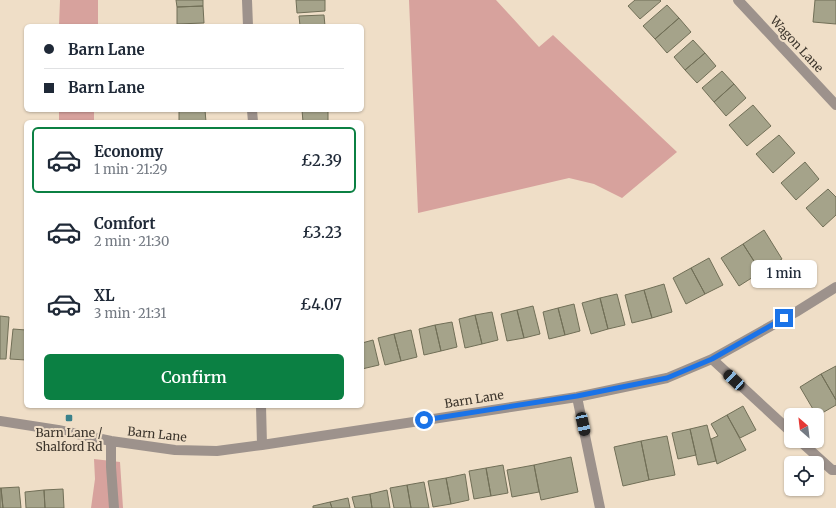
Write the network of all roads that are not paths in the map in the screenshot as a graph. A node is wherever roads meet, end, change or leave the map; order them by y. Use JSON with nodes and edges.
{"nodes":[{"id":1,"x":247,"y":0,"type":"edge"},
{"id":2,"x":738,"y":0,"type":"edge"},
{"id":3,"x":248,"y":24,"type":"edge"},
{"id":4,"x":836,"y":105,"type":"edge"},
{"id":5,"x":836,"y":287,"type":"edge"},
{"id":6,"x":712,"y":359,"type":"junction"},
{"id":7,"x":577,"y":396,"type":"junction"},
{"id":8,"x":261,"y":408,"type":"edge"},
{"id":9,"x":0,"y":421,"type":"edge"},
{"id":10,"x":784,"y":426,"type":"edge"},
{"id":11,"x":111,"y":442,"type":"junction"},
{"id":12,"x":262,"y":445,"type":"junction"},
{"id":13,"x":808,"y":448,"type":"edge"},
{"id":14,"x":836,"y":470,"type":"edge"},
{"id":15,"x":114,"y":508,"type":"edge"},
{"id":16,"x":600,"y":508,"type":"edge"}],
"edges":[{"from":1,"to":3,"type":"street"},
{"from":2,"to":4,"type":"street","name":"Wagon Lane"},
{"from":5,"to":6,"type":"street","name":"Barn Lane"},
{"from":6,"to":7,"type":"street","name":"Barn Lane"},
{"from":6,"to":10,"type":"street"},
{"from":7,"to":12,"type":"street","name":"Barn Lane"},
{"from":7,"to":16,"type":"street"},
{"from":8,"to":12,"type":"street"},
{"from":9,"to":11,"type":"street","name":"Barn Lane"},
{"from":11,"to":12,"type":"street","name":"Barn Lane"},
{"from":11,"to":15,"type":"street"},
{"from":13,"to":14,"type":"street"}]}
